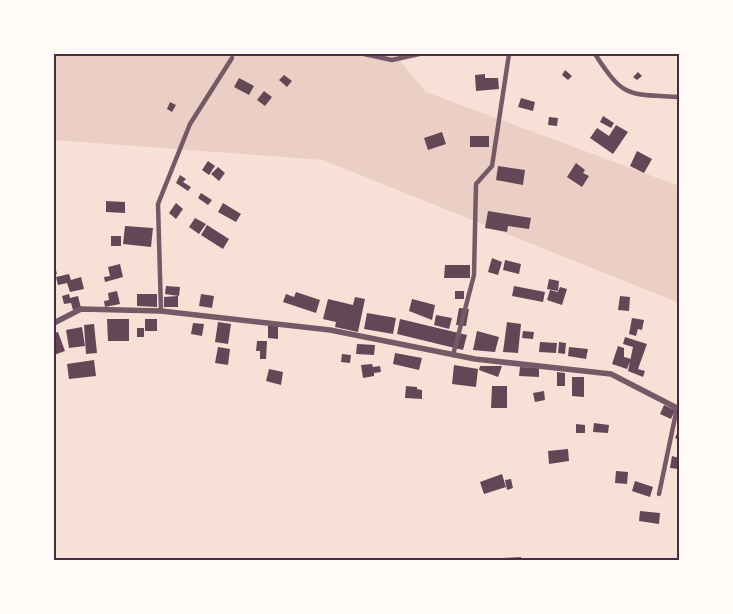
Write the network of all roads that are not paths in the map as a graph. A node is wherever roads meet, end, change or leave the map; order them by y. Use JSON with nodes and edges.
{"nodes":[{"id":1,"x":364,"y":54,"type":"edge"},
{"id":2,"x":419,"y":54,"type":"edge"},
{"id":3,"x":509,"y":54,"type":"edge"},
{"id":4,"x":595,"y":54,"type":"edge"},
{"id":5,"x":232,"y":58,"type":"dead end"},
{"id":6,"x":679,"y":97,"type":"edge"},
{"id":7,"x":160,"y":311,"type":"junction"},
{"id":8,"x":54,"y":323,"type":"edge"},
{"id":9,"x":453,"y":354,"type":"junction"},
{"id":10,"x":678,"y":408,"type":"edge"},
{"id":11,"x":660,"y":494,"type":"dead end"}],
"edges":[{"from":1,"to":2,"type":"street"},
{"from":3,"to":9,"type":"street"},
{"from":4,"to":6,"type":"street"},
{"from":5,"to":7,"type":"street"},
{"from":7,"to":8,"type":"street"},
{"from":7,"to":9,"type":"street"},
{"from":9,"to":10,"type":"street"},
{"from":10,"to":11,"type":"street"}]}
